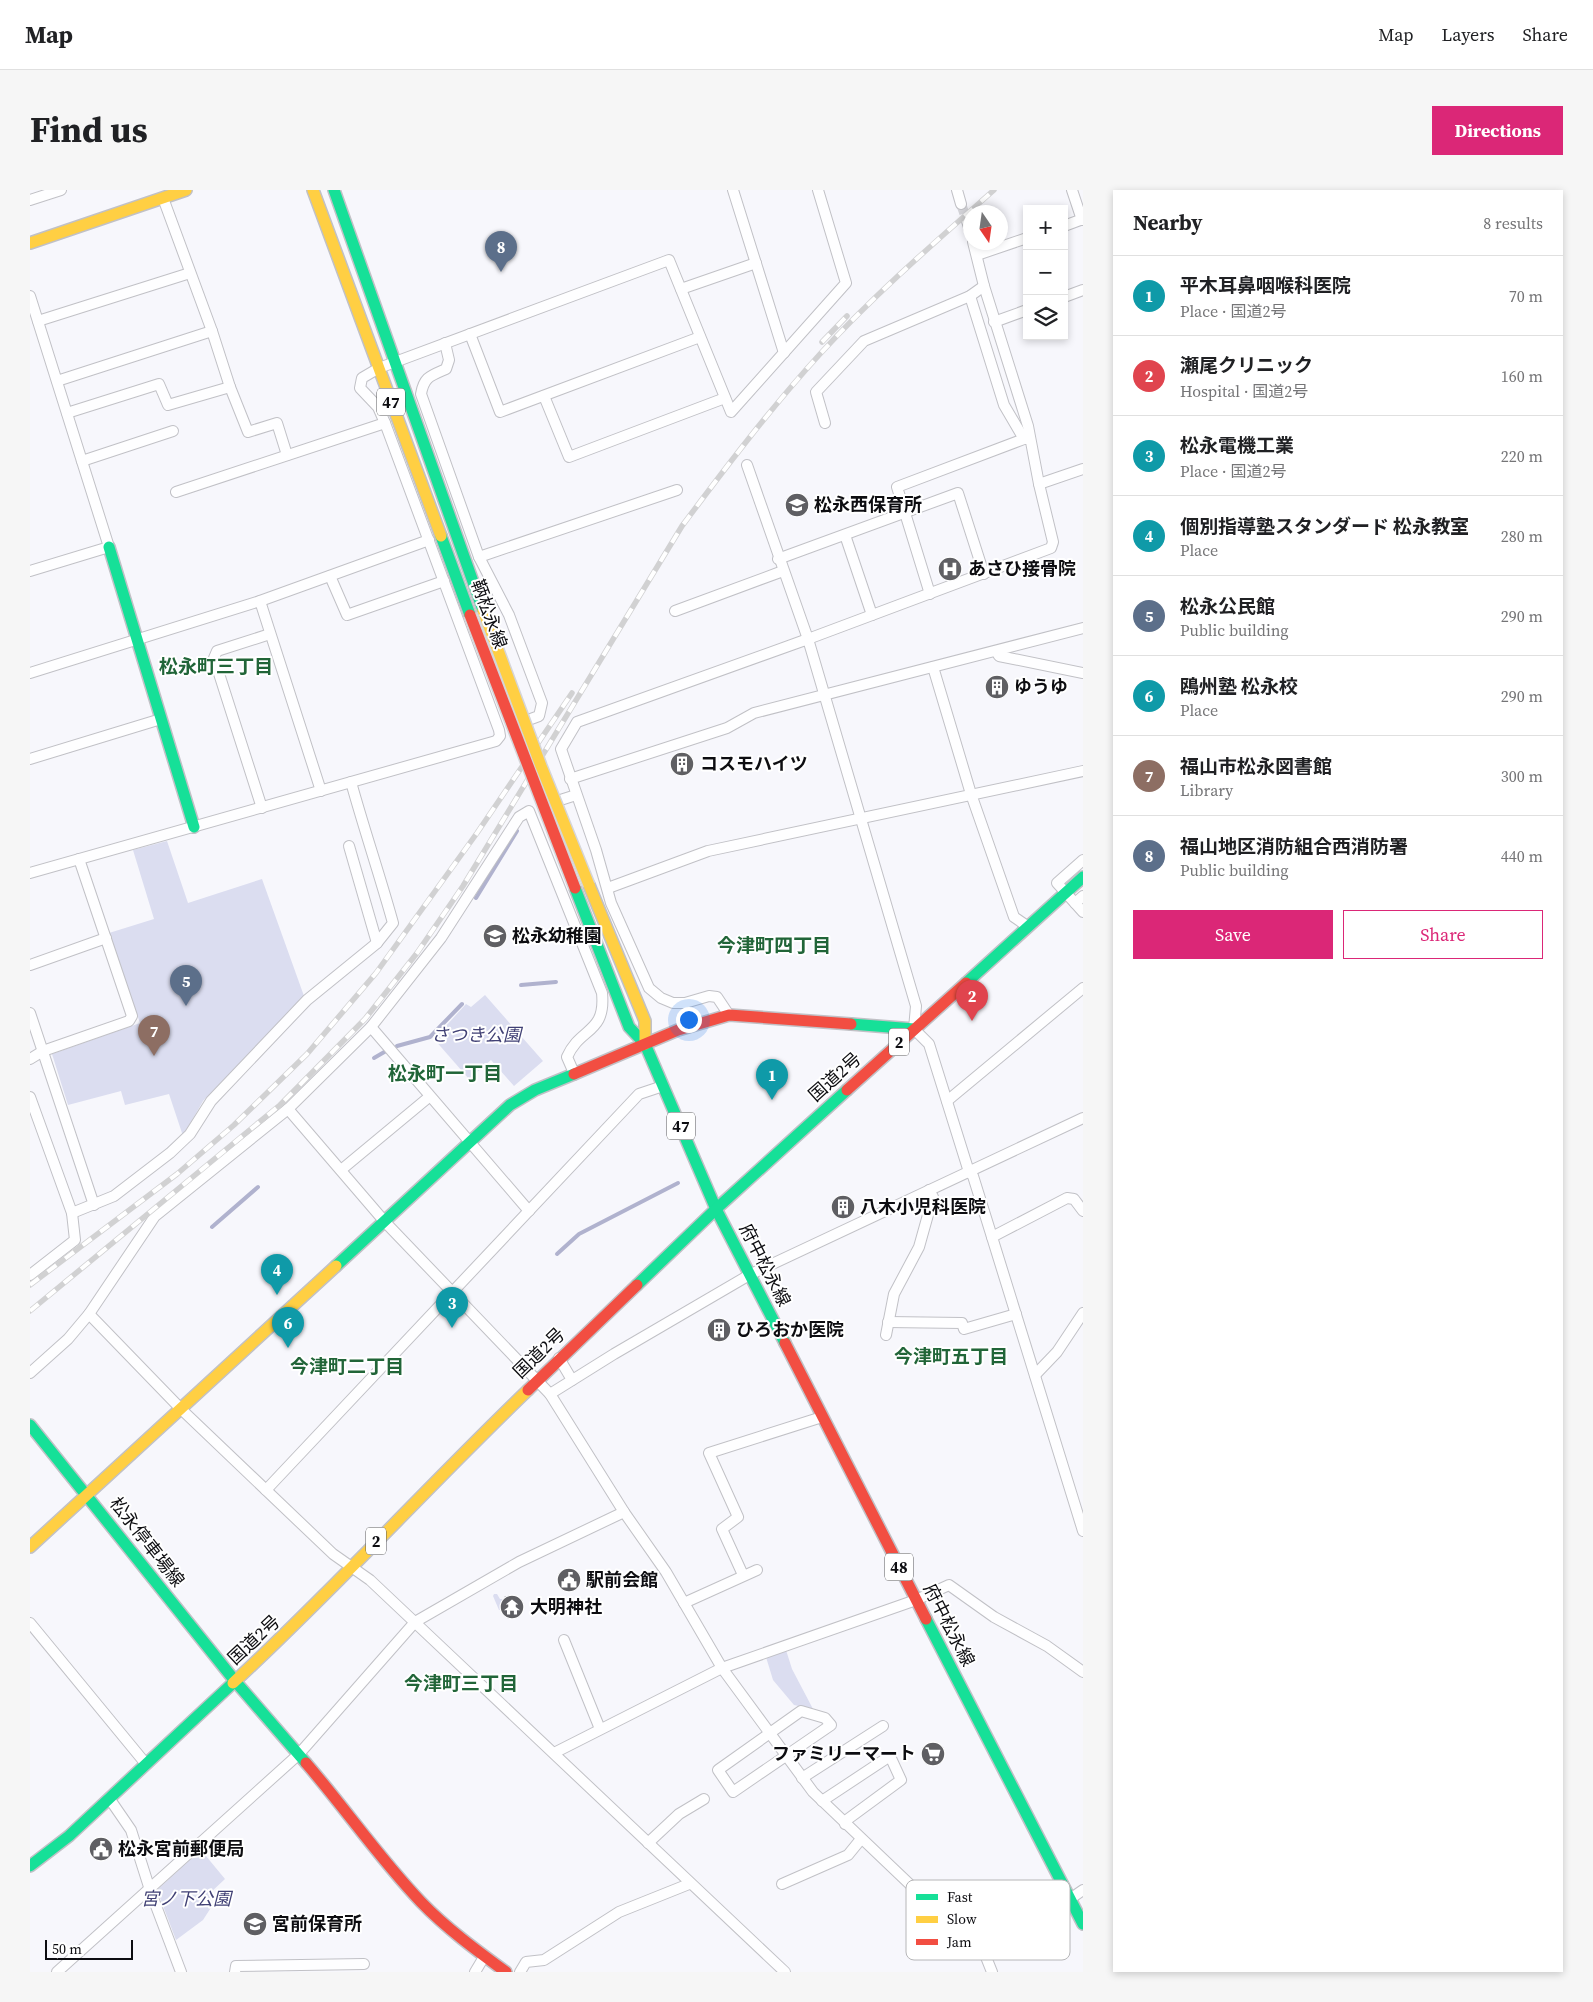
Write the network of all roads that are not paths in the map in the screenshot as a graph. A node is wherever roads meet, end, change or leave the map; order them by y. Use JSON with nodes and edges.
{"nodes":[{"id":1,"x":61,"y":190,"type":"edge"},
{"id":2,"x":186,"y":190,"type":"edge"},
{"id":3,"x":313,"y":190,"type":"edge"},
{"id":4,"x":334,"y":190,"type":"edge"},
{"id":5,"x":732,"y":190,"type":"edge"},
{"id":6,"x":818,"y":190,"type":"edge"},
{"id":7,"x":957,"y":190,"type":"edge"},
{"id":8,"x":1072,"y":190,"type":"edge"},
{"id":9,"x":163,"y":198,"type":"junction"},
{"id":10,"x":30,"y":200,"type":"edge"},
{"id":11,"x":961,"y":204,"type":"tunnel mouth"},
{"id":12,"x":1082,"y":220,"type":"edge"},
{"id":13,"x":1068,"y":225,"type":"edge"},
{"id":14,"x":1023,"y":239,"type":"edge"},
{"id":15,"x":30,"y":243,"type":"edge"},
{"id":16,"x":976,"y":250,"type":"edge"},
{"id":17,"x":977,"y":255,"type":"junction"},
{"id":18,"x":756,"y":263,"type":"junction"},
{"id":19,"x":190,"y":273,"type":"junction"},
{"id":20,"x":984,"y":286,"type":"junction"},
{"id":21,"x":681,"y":289,"type":"junction"},
{"id":22,"x":1083,"y":290,"type":"edge"},
{"id":23,"x":30,"y":296,"type":"edge"},
{"id":24,"x":970,"y":296,"type":"junction"},
{"id":25,"x":1068,"y":296,"type":"edge"},
{"id":26,"x":1023,"y":311,"type":"edge"},
{"id":27,"x":38,"y":321,"type":"junction"},
{"id":28,"x":994,"y":322,"type":"junction"},
{"id":29,"x":212,"y":331,"type":"junction"},
{"id":30,"x":470,"y":334,"type":"junction"},
{"id":31,"x":700,"y":337,"type":"junction"},
{"id":32,"x":445,"y":343,"type":"junction"},
{"id":33,"x":784,"y":352,"type":"junction"},
{"id":34,"x":397,"y":362,"type":"junction"},
{"id":35,"x":379,"y":368,"type":"junction"},
{"id":36,"x":57,"y":381,"type":"junction"},
{"id":37,"x":230,"y":387,"type":"junction"},
{"id":38,"x":544,"y":396,"type":"junction"},
{"id":39,"x":725,"y":398,"type":"junction"},
{"id":40,"x":67,"y":412,"type":"junction"},
{"id":41,"x":825,"y":423,"type":"dead end"},
{"id":42,"x":385,"y":424,"type":"junction"},
{"id":43,"x":173,"y":431,"type":"dead end"},
{"id":44,"x":1027,"y":439,"type":"junction"},
{"id":45,"x":287,"y":455,"type":"junction"},
{"id":46,"x":82,"y":461,"type":"junction"},
{"id":47,"x":747,"y":465,"type":"dead end"},
{"id":48,"x":1083,"y":469,"type":"edge"},
{"id":49,"x":1039,"y":484,"type":"junction"},
{"id":50,"x":677,"y":490,"type":"dead end"},
{"id":51,"x":176,"y":492,"type":"dead end"},
{"id":52,"x":905,"y":514,"type":"junction"},
{"id":53,"x":846,"y":535,"type":"junction"},
{"id":54,"x":429,"y":540,"type":"junction"},
{"id":55,"x":109,"y":547,"type":"junction"},
{"id":56,"x":479,"y":557,"type":"junction"},
{"id":57,"x":778,"y":559,"type":"junction"},
{"id":58,"x":30,"y":571,"type":"edge"},
{"id":59,"x":783,"y":571,"type":"junction"},
{"id":60,"x":984,"y":574,"type":"junction"},
{"id":61,"x":330,"y":576,"type":"junction"},
{"id":62,"x":444,"y":581,"type":"junction"},
{"id":63,"x":930,"y":594,"type":"junction"},
{"id":64,"x":260,"y":601,"type":"junction"},
{"id":65,"x":676,"y":611,"type":"dead end"},
{"id":66,"x":872,"y":615,"type":"junction"},
{"id":67,"x":1083,"y":628,"type":"edge"},
{"id":68,"x":270,"y":634,"type":"junction"},
{"id":69,"x":136,"y":638,"type":"junction"},
{"id":70,"x":808,"y":639,"type":"junction"},
{"id":71,"x":996,"y":651,"type":"junction"},
{"id":72,"x":933,"y":667,"type":"junction"},
{"id":73,"x":30,"y":673,"type":"edge"},
{"id":74,"x":1083,"y":673,"type":"edge"},
{"id":75,"x":826,"y":694,"type":"junction"},
{"id":76,"x":161,"y":719,"type":"junction"},
{"id":77,"x":499,"y":730,"type":"junction"},
{"id":78,"x":30,"y":759,"type":"edge"},
{"id":79,"x":1083,"y":771,"type":"edge"},
{"id":80,"x":570,"y":779,"type":"junction"},
{"id":81,"x":351,"y":782,"type":"junction"},
{"id":82,"x":321,"y":791,"type":"junction"},
{"id":83,"x":971,"y":794,"type":"junction"},
{"id":84,"x":576,"y":795,"type":"junction"},
{"id":85,"x":262,"y":808,"type":"junction"},
{"id":86,"x":529,"y":811,"type":"junction"},
{"id":87,"x":860,"y":818,"type":"junction"},
{"id":88,"x":194,"y":827,"type":"junction"},
{"id":89,"x":349,"y":846,"type":"dead end"},
{"id":90,"x":79,"y":859,"type":"junction"},
{"id":91,"x":1083,"y":860,"type":"edge"},
{"id":92,"x":30,"y":873,"type":"edge"},
{"id":93,"x":1083,"y":876,"type":"edge"},
{"id":94,"x":608,"y":888,"type":"junction"},
{"id":95,"x":1065,"y":892,"type":"junction"},
{"id":96,"x":1079,"y":900,"type":"edge"},
{"id":97,"x":1083,"y":912,"type":"edge"},
{"id":98,"x":1027,"y":926,"type":"junction"},
{"id":99,"x":106,"y":938,"type":"junction"},
{"id":100,"x":377,"y":943,"type":"junction"},
{"id":101,"x":30,"y":965,"type":"edge"},
{"id":102,"x":1083,"y":988,"type":"edge"},
{"id":103,"x":30,"y":1013,"type":"edge"},
{"id":104,"x":729,"y":1015,"type":"junction"},
{"id":105,"x":371,"y":1027,"type":"junction"},
{"id":106,"x":914,"y":1029,"type":"junction"},
{"id":107,"x":646,"y":1044,"type":"junction"},
{"id":108,"x":43,"y":1051,"type":"junction"},
{"id":109,"x":30,"y":1060,"type":"edge"},
{"id":110,"x":574,"y":1073,"type":"junction"},
{"id":111,"x":663,"y":1086,"type":"junction"},
{"id":112,"x":30,"y":1097,"type":"edge"},
{"id":113,"x":429,"y":1097,"type":"junction"},
{"id":114,"x":947,"y":1102,"type":"junction"},
{"id":115,"x":288,"y":1109,"type":"junction"},
{"id":116,"x":1083,"y":1118,"type":"edge"},
{"id":117,"x":469,"y":1143,"type":"junction"},
{"id":118,"x":341,"y":1170,"type":"junction"},
{"id":119,"x":969,"y":1172,"type":"junction"},
{"id":120,"x":929,"y":1190,"type":"junction"},
{"id":121,"x":94,"y":1205,"type":"junction"},
{"id":122,"x":716,"y":1209,"type":"junction"},
{"id":123,"x":528,"y":1211,"type":"junction"},
{"id":124,"x":1083,"y":1212,"type":"edge"},
{"id":125,"x":72,"y":1213,"type":"junction"},
{"id":126,"x":385,"y":1222,"type":"junction"},
{"id":127,"x":992,"y":1237,"type":"junction"},
{"id":128,"x":751,"y":1274,"type":"junction"},
{"id":129,"x":30,"y":1275,"type":"edge"},
{"id":130,"x":452,"y":1294,"type":"junction"},
{"id":131,"x":1083,"y":1313,"type":"edge"},
{"id":132,"x":89,"y":1314,"type":"junction"},
{"id":133,"x":1016,"y":1314,"type":"junction"},
{"id":134,"x":888,"y":1322,"type":"junction"},
{"id":135,"x":886,"y":1335,"type":"dead end"},
{"id":136,"x":559,"y":1358,"type":"junction"},
{"id":137,"x":30,"y":1373,"type":"edge"},
{"id":138,"x":1035,"y":1375,"type":"junction"},
{"id":139,"x":537,"y":1379,"type":"junction"},
{"id":140,"x":572,"y":1380,"type":"junction"},
{"id":141,"x":550,"y":1394,"type":"junction"},
{"id":142,"x":181,"y":1409,"type":"junction"},
{"id":143,"x":822,"y":1417,"type":"junction"},
{"id":144,"x":30,"y":1425,"type":"edge"},
{"id":145,"x":266,"y":1490,"type":"junction"},
{"id":146,"x":88,"y":1496,"type":"junction"},
{"id":147,"x":624,"y":1512,"type":"junction"},
{"id":148,"x":1083,"y":1531,"type":"edge"},
{"id":149,"x":30,"y":1547,"type":"edge"},
{"id":150,"x":351,"y":1567,"type":"junction"},
{"id":151,"x":758,"y":1570,"type":"dead end"},
{"id":152,"x":743,"y":1575,"type":"junction"},
{"id":153,"x":916,"y":1600,"type":"junction"},
{"id":154,"x":684,"y":1603,"type":"junction"},
{"id":155,"x":415,"y":1622,"type":"junction"},
{"id":156,"x":30,"y":1623,"type":"edge"},
{"id":157,"x":564,"y":1640,"type":"dead end"},
{"id":158,"x":722,"y":1668,"type":"junction"},
{"id":159,"x":1083,"y":1672,"type":"edge"},
{"id":160,"x":235,"y":1682,"type":"junction"},
{"id":161,"x":883,"y":1726,"type":"dead end"},
{"id":162,"x":600,"y":1729,"type":"junction"},
{"id":163,"x":770,"y":1734,"type":"junction"},
{"id":164,"x":554,"y":1753,"type":"junction"},
{"id":165,"x":299,"y":1754,"type":"junction"},
{"id":166,"x":786,"y":1755,"type":"junction"},
{"id":167,"x":146,"y":1764,"type":"junction"},
{"id":168,"x":802,"y":1778,"type":"junction"},
{"id":169,"x":109,"y":1798,"type":"junction"},
{"id":170,"x":704,"y":1799,"type":"dead end"},
{"id":171,"x":822,"y":1801,"type":"junction"},
{"id":172,"x":845,"y":1824,"type":"junction"},
{"id":173,"x":861,"y":1839,"type":"junction"},
{"id":174,"x":648,"y":1844,"type":"junction"},
{"id":175,"x":30,"y":1866,"type":"edge"},
{"id":176,"x":1061,"y":1880,"type":"edge"},
{"id":177,"x":906,"y":1881,"type":"edge"},
{"id":178,"x":689,"y":1884,"type":"junction"},
{"id":179,"x":782,"y":1884,"type":"dead end"},
{"id":180,"x":150,"y":1890,"type":"junction"},
{"id":181,"x":1083,"y":1890,"type":"edge"},
{"id":182,"x":1070,"y":1898,"type":"joint"},
{"id":183,"x":1083,"y":1924,"type":"edge"},
{"id":184,"x":484,"y":1957,"type":"junction"},
{"id":185,"x":987,"y":1960,"type":"edge"},
{"id":186,"x":364,"y":1964,"type":"dead end"},
{"id":187,"x":58,"y":1972,"type":"edge"},
{"id":188,"x":181,"y":1972,"type":"edge"},
{"id":189,"x":235,"y":1972,"type":"edge"},
{"id":190,"x":476,"y":1972,"type":"edge"},
{"id":191,"x":506,"y":1972,"type":"edge"},
{"id":192,"x":520,"y":1972,"type":"edge"},
{"id":193,"x":784,"y":1972,"type":"edge"},
{"id":194,"x":992,"y":1972,"type":"edge"}],
"edges":[{"from":1,"to":10,"type":"street"},
{"from":2,"to":9,"type":"main road"},
{"from":3,"to":35,"type":"main road","name":"鞆松永線","number":"47"},
{"from":4,"to":34,"type":"main road","name":"鞆松永線","number":"47"},
{"from":5,"to":18,"type":"street"},
{"from":6,"to":33,"type":"street"},
{"from":7,"to":11,"type":"street"},
{"from":8,"to":12,"type":"street"},
{"from":9,"to":15,"type":"main road"},
{"from":9,"to":19,"type":"street"},
{"from":12,"to":13,"type":"street"},
{"from":14,"to":17,"type":"street"},
{"from":16,"to":17,"type":"street"},
{"from":17,"to":20,"type":"street"},
{"from":18,"to":21,"type":"street"},
{"from":18,"to":33,"type":"street"},
{"from":19,"to":27,"type":"street"},
{"from":19,"to":29,"type":"street"},
{"from":20,"to":24,"type":"street"},
{"from":20,"to":28,"type":"street"},
{"from":21,"to":30,"type":"street"},
{"from":21,"to":31,"type":"street"},
{"from":22,"to":25,"type":"street"},
{"from":23,"to":27,"type":"street"},
{"from":24,"to":41,"type":"street"},
{"from":24,"to":44,"type":"street"},
{"from":26,"to":28,"type":"street"},
{"from":27,"to":36,"type":"street"},
{"from":28,"to":44,"type":"street"},
{"from":29,"to":36,"type":"street"},
{"from":29,"to":37,"type":"street"},
{"from":30,"to":32,"type":"street"},
{"from":30,"to":38,"type":"street"},
{"from":31,"to":38,"type":"street"},
{"from":31,"to":39,"type":"street"},
{"from":32,"to":34,"type":"street"},
{"from":32,"to":56,"type":"street"},
{"from":33,"to":39,"type":"street"},
{"from":34,"to":35,"type":"street"},
{"from":34,"to":107,"type":"main road","name":"鞆松永線","number":"47","bridge":true},
{"from":35,"to":42,"type":"street"},
{"from":35,"to":107,"type":"main road","name":"鞆松永線","number":"47","bridge":true},
{"from":36,"to":40,"type":"street"},
{"from":37,"to":40,"type":"street"},
{"from":37,"to":45,"type":"street"},
{"from":38,"to":39,"type":"street"},
{"from":40,"to":46,"type":"street"},
{"from":42,"to":45,"type":"street"},
{"from":42,"to":54,"type":"street"},
{"from":43,"to":46,"type":"street"},
{"from":44,"to":49,"type":"street"},
{"from":44,"to":52,"type":"street"},
{"from":45,"to":51,"type":"street"},
{"from":46,"to":55,"type":"street"},
{"from":47,"to":57,"type":"street"},
{"from":48,"to":49,"type":"street"},
{"from":49,"to":60,"type":"street"},
{"from":50,"to":56,"type":"street"},
{"from":52,"to":53,"type":"street"},
{"from":52,"to":60,"type":"street"},
{"from":52,"to":63,"type":"street"},
{"from":53,"to":57,"type":"street"},
{"from":53,"to":66,"type":"street"},
{"from":54,"to":61,"type":"street"},
{"from":54,"to":62,"type":"street"},
{"from":55,"to":58,"type":"street"},
{"from":55,"to":69,"type":"main road"},
{"from":56,"to":77,"type":"street"},
{"from":57,"to":59,"type":"street"},
{"from":59,"to":65,"type":"street"},
{"from":59,"to":70,"type":"street"},
{"from":60,"to":63,"type":"street"},
{"from":61,"to":62,"type":"street"},
{"from":61,"to":64,"type":"street"},
{"from":62,"to":77,"type":"street"},
{"from":63,"to":66,"type":"street"},
{"from":64,"to":68,"type":"street"},
{"from":64,"to":69,"type":"street"},
{"from":66,"to":70,"type":"street"},
{"from":67,"to":71,"type":"street"},
{"from":68,"to":82,"type":"street"},
{"from":68,"to":85,"type":"street"},
{"from":69,"to":73,"type":"street"},
{"from":69,"to":76,"type":"main road"},
{"from":70,"to":75,"type":"street"},
{"from":70,"to":80,"type":"street"},
{"from":71,"to":72,"type":"street"},
{"from":71,"to":74,"type":"street"},
{"from":72,"to":75,"type":"street"},
{"from":72,"to":83,"type":"street"},
{"from":75,"to":80,"type":"street"},
{"from":75,"to":87,"type":"street"},
{"from":76,"to":78,"type":"street"},
{"from":76,"to":88,"type":"main road"},
{"from":77,"to":81,"type":"street"},
{"from":79,"to":83,"type":"street"},
{"from":80,"to":84,"type":"street"},
{"from":81,"to":82,"type":"street"},
{"from":81,"to":100,"type":"street"},
{"from":82,"to":85,"type":"street"},
{"from":83,"to":87,"type":"street"},
{"from":83,"to":98,"type":"street"},
{"from":84,"to":86,"type":"street"},
{"from":84,"to":94,"type":"street"},
{"from":85,"to":88,"type":"street"},
{"from":86,"to":105,"type":"street"},
{"from":86,"to":110,"type":"street"},
{"from":87,"to":94,"type":"street"},
{"from":87,"to":106,"type":"street"},
{"from":88,"to":90,"type":"street"},
{"from":89,"to":100,"type":"street"},
{"from":90,"to":92,"type":"street"},
{"from":90,"to":99,"type":"street"},
{"from":91,"to":95,"type":"street"},
{"from":93,"to":95,"type":"main road","name":"国道2号","number":"2"},
{"from":94,"to":104,"type":"street"},
{"from":95,"to":96,"type":"street"},
{"from":95,"to":98,"type":"main road","name":"国道2号","number":"2"},
{"from":96,"to":97,"type":"street"},
{"from":98,"to":106,"type":"main road","name":"国道2号","number":"2"},
{"from":99,"to":101,"type":"street"},
{"from":99,"to":108,"type":"street"},
{"from":100,"to":121,"type":"street"},
{"from":102,"to":114,"type":"street"},
{"from":103,"to":108,"type":"street"},
{"from":104,"to":106,"type":"main road"},
{"from":104,"to":107,"type":"main road"},
{"from":105,"to":113,"type":"street"},
{"from":105,"to":115,"type":"street"},
{"from":106,"to":114,"type":"street"},
{"from":106,"to":122,"type":"main road","name":"国道2号","number":"2"},
{"from":107,"to":110,"type":"main road"},
{"from":107,"to":111,"type":"main road","name":"鞆松永線","number":"47"},
{"from":108,"to":109,"type":"street"},
{"from":108,"to":121,"type":"street"},
{"from":110,"to":117,"type":"main road"},
{"from":111,"to":122,"type":"main road","name":"鞆松永線","number":"47"},
{"from":111,"to":123,"type":"street"},
{"from":112,"to":125,"type":"street"},
{"from":113,"to":117,"type":"street"},
{"from":113,"to":118,"type":"street"},
{"from":114,"to":119,"type":"street"},
{"from":115,"to":118,"type":"street"},
{"from":115,"to":132,"type":"street"},
{"from":116,"to":119,"type":"street"},
{"from":117,"to":123,"type":"street"},
{"from":117,"to":126,"type":"main road"},
{"from":118,"to":126,"type":"street"},
{"from":119,"to":120,"type":"street"},
{"from":119,"to":127,"type":"street"},
{"from":120,"to":128,"type":"street"},
{"from":120,"to":134,"type":"street"},
{"from":121,"to":125,"type":"street"},
{"from":122,"to":128,"type":"main road","name":"府中松永線","number":"48"},
{"from":122,"to":136,"type":"main road","name":"国道2号","number":"2"},
{"from":123,"to":130,"type":"street"},
{"from":124,"to":127,"type":"street"},
{"from":125,"to":129,"type":"street"},
{"from":126,"to":130,"type":"street"},
{"from":126,"to":142,"type":"main road"},
{"from":127,"to":133,"type":"street"},
{"from":128,"to":140,"type":"street"},
{"from":128,"to":143,"type":"main road","name":"府中松永線","number":"48"},
{"from":130,"to":139,"type":"street"},
{"from":130,"to":145,"type":"street"},
{"from":131,"to":138,"type":"street"},
{"from":132,"to":137,"type":"street"},
{"from":132,"to":142,"type":"street"},
{"from":133,"to":134,"type":"street"},
{"from":133,"to":138,"type":"street"},
{"from":134,"to":135,"type":"street"},
{"from":136,"to":139,"type":"main road","name":"国道2号","number":"2"},
{"from":136,"to":140,"type":"street"},
{"from":138,"to":148,"type":"street"},
{"from":139,"to":141,"type":"street"},
{"from":139,"to":150,"type":"main road","name":"国道2号","number":"2"},
{"from":140,"to":141,"type":"street"},
{"from":141,"to":147,"type":"street"},
{"from":142,"to":145,"type":"street"},
{"from":142,"to":146,"type":"main road"},
{"from":143,"to":152,"type":"street"},
{"from":143,"to":153,"type":"main road","name":"府中松永線","number":"48"},
{"from":144,"to":146,"type":"main road","name":"松永停車場線"},
{"from":145,"to":150,"type":"street"},
{"from":146,"to":149,"type":"main road"},
{"from":146,"to":160,"type":"main road","name":"松永停車場線"},
{"from":147,"to":154,"type":"street"},
{"from":147,"to":155,"type":"street"},
{"from":150,"to":155,"type":"street"},
{"from":150,"to":160,"type":"main road","name":"国道2号","number":"2"},
{"from":151,"to":152,"type":"street"},
{"from":152,"to":154,"type":"street"},
{"from":153,"to":158,"type":"street"},
{"from":153,"to":159,"type":"street"},
{"from":153,"to":176,"type":"main road","name":"府中松永線","number":"48"},
{"from":154,"to":158,"type":"street"},
{"from":155,"to":164,"type":"street"},
{"from":155,"to":165,"type":"street"},
{"from":156,"to":167,"type":"street"},
{"from":157,"to":162,"type":"street"},
{"from":158,"to":162,"type":"street"},
{"from":158,"to":163,"type":"street"},
{"from":160,"to":165,"type":"main road","name":"松永停車場線"},
{"from":160,"to":167,"type":"main road","name":"国道2号","number":"2"},
{"from":161,"to":168,"type":"street"},
{"from":162,"to":164,"type":"street"},
{"from":163,"to":166,"type":"street"},
{"from":163,"to":166,"type":"street"},
{"from":163,"to":166,"type":"street"},
{"from":164,"to":174,"type":"street"},
{"from":165,"to":180,"type":"street"},
{"from":165,"to":184,"type":"main road","name":"松永停車場線"},
{"from":166,"to":168,"type":"street"},
{"from":167,"to":169,"type":"main road","name":"国道2号","number":"2"},
{"from":168,"to":171,"type":"street"},
{"from":169,"to":175,"type":"main road","name":"国道2号","number":"2"},
{"from":169,"to":180,"type":"street"},
{"from":170,"to":174,"type":"street"},
{"from":171,"to":172,"type":"street"},
{"from":171,"to":172,"type":"street"},
{"from":172,"to":173,"type":"street"},
{"from":173,"to":177,"type":"street"},
{"from":173,"to":179,"type":"street"},
{"from":174,"to":178,"type":"street"},
{"from":178,"to":192,"type":"street"},
{"from":178,"to":193,"type":"street"},
{"from":180,"to":187,"type":"street"},
{"from":180,"to":188,"type":"street"},
{"from":181,"to":182,"type":"street"},
{"from":182,"to":183,"type":"main road","name":"府中松永線","number":"48"},
{"from":184,"to":190,"type":"street"},
{"from":184,"to":191,"type":"main road","name":"松永停車場線"},
{"from":185,"to":194,"type":"street"},
{"from":186,"to":189,"type":"street"}]}
